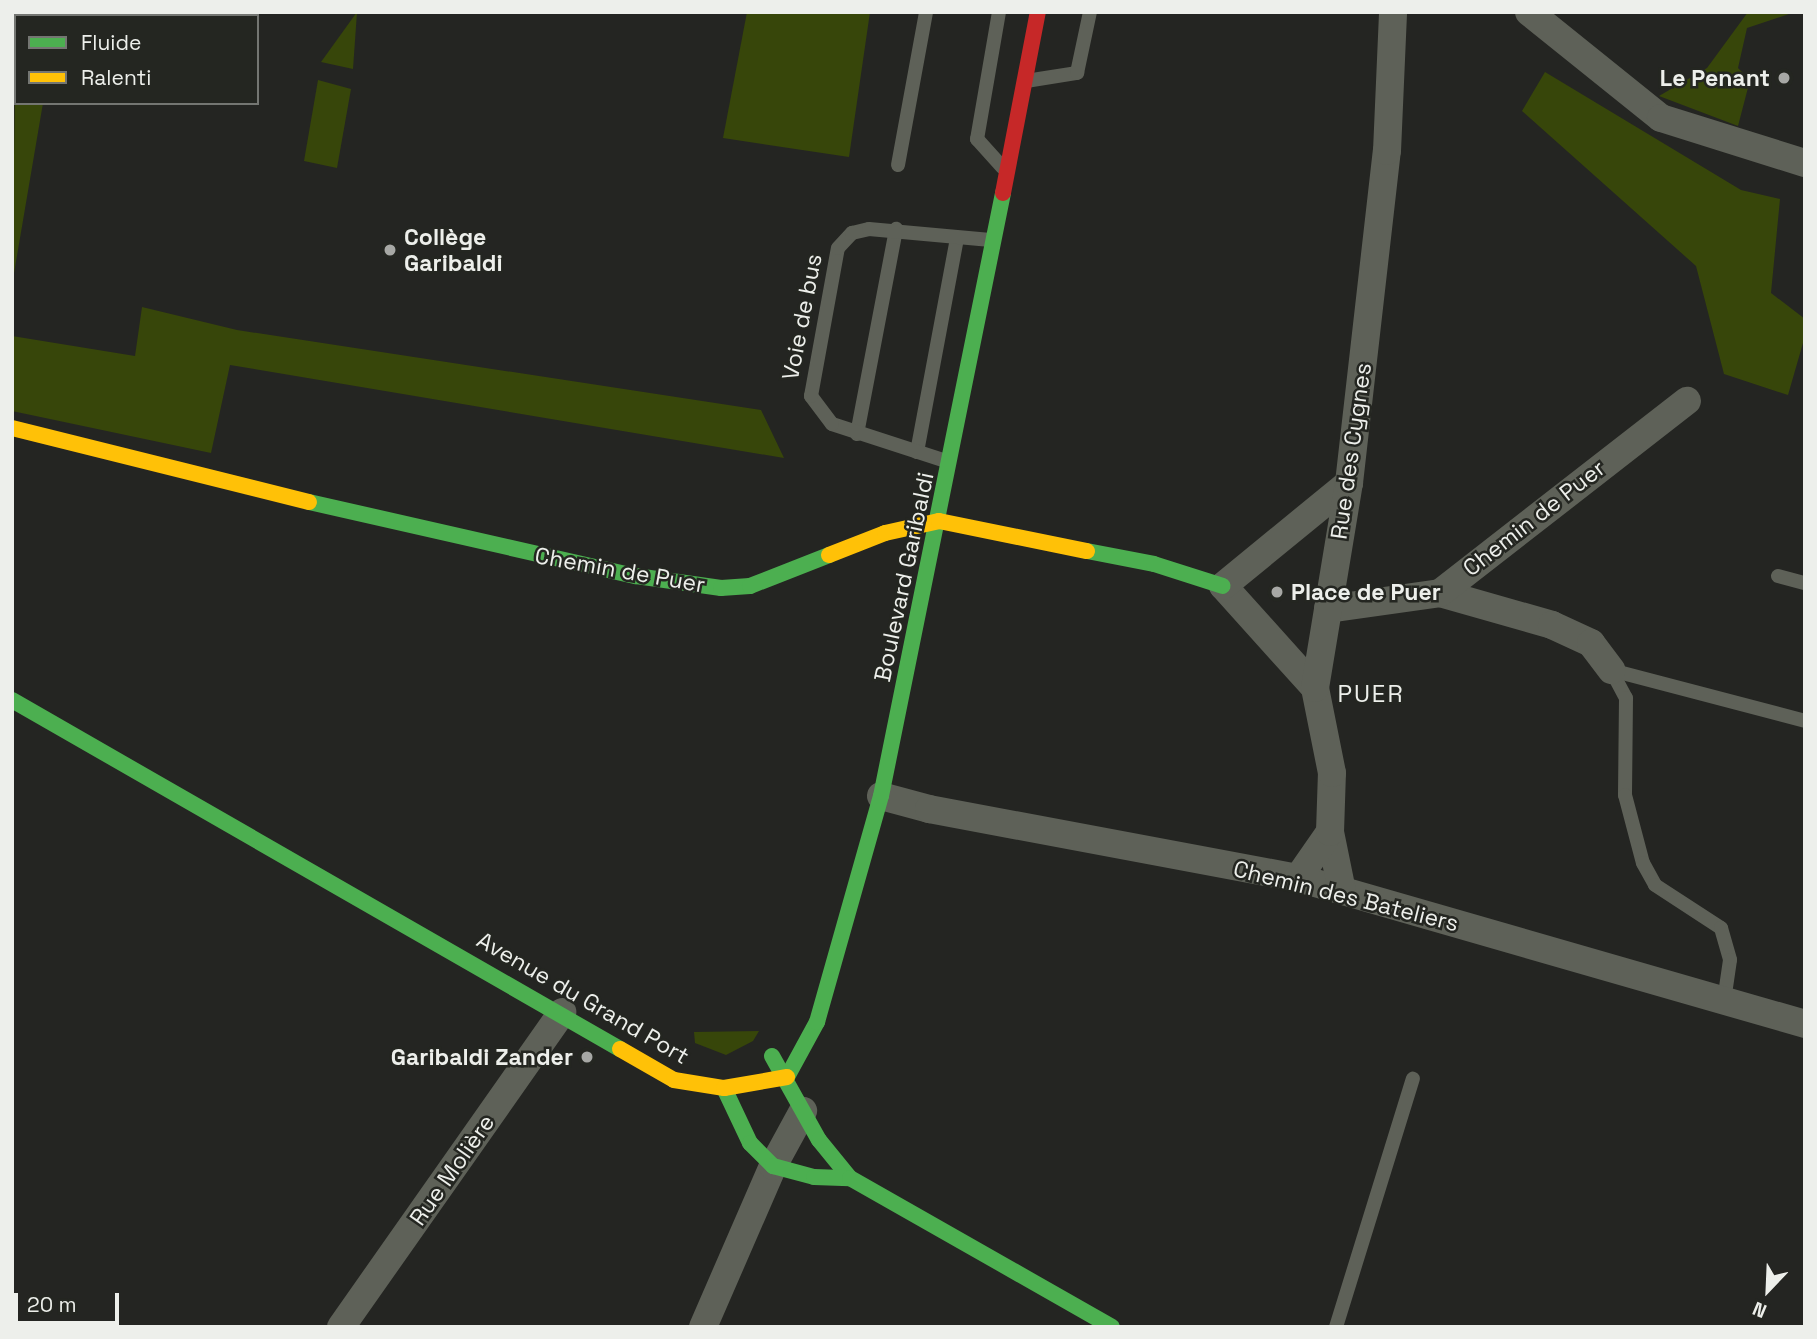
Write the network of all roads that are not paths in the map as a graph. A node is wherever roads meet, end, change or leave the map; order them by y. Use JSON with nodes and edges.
{"nodes":[{"id":1,"x":926,"y":12,"type":"edge"},
{"id":2,"x":999,"y":12,"type":"edge"},
{"id":3,"x":1038,"y":12,"type":"edge"},
{"id":4,"x":1090,"y":12,"type":"edge"},
{"id":5,"x":1393,"y":12,"type":"edge"},
{"id":6,"x":1530,"y":12,"type":"edge"},
{"id":7,"x":1024,"y":81,"type":"junction"},
{"id":8,"x":1805,"y":163,"type":"edge"},
{"id":9,"x":898,"y":165,"type":"dead end"},
{"id":10,"x":1006,"y":172,"type":"junction"},
{"id":11,"x":896,"y":229,"type":"junction"},
{"id":12,"x":957,"y":238,"type":"junction"},
{"id":13,"x":992,"y":240,"type":"junction"},
{"id":14,"x":1687,"y":401,"type":"dead end"},
{"id":15,"x":12,"y":428,"type":"edge"},
{"id":16,"x":857,"y":435,"type":"junction"},
{"id":17,"x":917,"y":452,"type":"junction"},
{"id":18,"x":951,"y":463,"type":"junction"},
{"id":19,"x":1349,"y":483,"type":"junction"},
{"id":20,"x":939,"y":521,"type":"junction"},
{"id":21,"x":1778,"y":576,"type":"dead end"},
{"id":22,"x":1805,"y":583,"type":"edge"},
{"id":23,"x":1223,"y":586,"type":"junction"},
{"id":24,"x":1440,"y":593,"type":"junction"},
{"id":25,"x":1328,"y":609,"type":"junction"},
{"id":26,"x":1611,"y":670,"type":"junction"},
{"id":27,"x":1315,"y":688,"type":"junction"},
{"id":28,"x":12,"y":700,"type":"edge"},
{"id":29,"x":1805,"y":721,"type":"edge"},
{"id":30,"x":873,"y":793,"type":"junction"},
{"id":31,"x":1330,"y":832,"type":"junction"},
{"id":32,"x":1298,"y":878,"type":"junction"},
{"id":33,"x":1342,"y":891,"type":"junction"},
{"id":34,"x":1724,"y":1001,"type":"junction"},
{"id":35,"x":562,"y":1012,"type":"junction"},
{"id":36,"x":1805,"y":1024,"type":"edge"},
{"id":37,"x":781,"y":1036,"type":"dead end"},
{"id":38,"x":772,"y":1056,"type":"junction"},
{"id":39,"x":787,"y":1076,"type":"junction"},
{"id":40,"x":1413,"y":1079,"type":"dead end"},
{"id":41,"x":724,"y":1088,"type":"junction"},
{"id":42,"x":803,"y":1111,"type":"junction"},
{"id":43,"x":774,"y":1166,"type":"junction"},
{"id":44,"x":850,"y":1178,"type":"junction"},
{"id":45,"x":341,"y":1327,"type":"edge"},
{"id":46,"x":703,"y":1327,"type":"edge"},
{"id":47,"x":1112,"y":1327,"type":"edge"},
{"id":48,"x":1336,"y":1327,"type":"edge"}],
"edges":[{"from":1,"to":9,"type":"lane"},
{"from":2,"to":10,"type":"lane"},
{"from":3,"to":7,"type":"main road","name":"Boulevard Garibaldi"},
{"from":4,"to":7,"type":"lane"},
{"from":5,"to":19,"type":"street","name":"Rue des Cygnes"},
{"from":6,"to":8,"type":"street"},
{"from":7,"to":10,"type":"main road","name":"Boulevard Garibaldi"},
{"from":10,"to":13,"type":"main road","name":"Boulevard Garibaldi"},
{"from":11,"to":12,"type":"lane","name":"Voie de bus"},
{"from":11,"to":16,"type":"lane"},
{"from":11,"to":16,"type":"lane","name":"Voie de bus"},
{"from":12,"to":13,"type":"lane","name":"Voie de bus"},
{"from":12,"to":17,"type":"lane"},
{"from":13,"to":18,"type":"main road","name":"Boulevard Garibaldi"},
{"from":14,"to":24,"type":"street","name":"Chemin de Puer"},
{"from":15,"to":20,"type":"main road","name":"Chemin de Puer"},
{"from":16,"to":17,"type":"lane","name":"Voie de bus"},
{"from":17,"to":18,"type":"lane","name":"Voie de bus"},
{"from":18,"to":20,"type":"main road","name":"Boulevard Garibaldi"},
{"from":19,"to":23,"type":"street"},
{"from":19,"to":25,"type":"street","name":"Rue des Cygnes"},
{"from":20,"to":23,"type":"main road","name":"Chemin de Puer"},
{"from":20,"to":30,"type":"main road","name":"Boulevard Garibaldi"},
{"from":21,"to":22,"type":"lane"},
{"from":23,"to":27,"type":"street"},
{"from":24,"to":25,"type":"street","name":"Chemin de Puer"},
{"from":24,"to":26,"type":"street"},
{"from":25,"to":27,"type":"street","name":"Rue des Cygnes"},
{"from":26,"to":29,"type":"lane"},
{"from":26,"to":34,"type":"lane"},
{"from":27,"to":31,"type":"street","name":"Rue des Cygnes"},
{"from":28,"to":35,"type":"main road","name":"Avenue du Grand Port"},
{"from":30,"to":32,"type":"street","name":"Chemin des Bateliers"},
{"from":30,"to":39,"type":"main road","name":"Boulevard Garibaldi"},
{"from":31,"to":32,"type":"street"},
{"from":31,"to":33,"type":"street","name":"Rue des Cygnes"},
{"from":32,"to":33,"type":"street","name":"Chemin des Bateliers"},
{"from":33,"to":34,"type":"street","name":"Chemin des Bateliers"},
{"from":34,"to":36,"type":"street","name":"Chemin des Bateliers"},
{"from":35,"to":41,"type":"main road","name":"Avenue du Grand Port"},
{"from":35,"to":45,"type":"street","name":"Rue Molière"},
{"from":37,"to":38,"type":"main road"},
{"from":38,"to":39,"type":"main road"},
{"from":38,"to":41,"type":"main road"},
{"from":39,"to":41,"type":"main road"},
{"from":39,"to":42,"type":"main road"},
{"from":40,"to":48,"type":"lane"},
{"from":41,"to":43,"type":"main road"},
{"from":42,"to":43,"type":"street"},
{"from":42,"to":44,"type":"main road"},
{"from":43,"to":44,"type":"main road"},
{"from":43,"to":46,"type":"street"},
{"from":44,"to":47,"type":"main road"}]}
